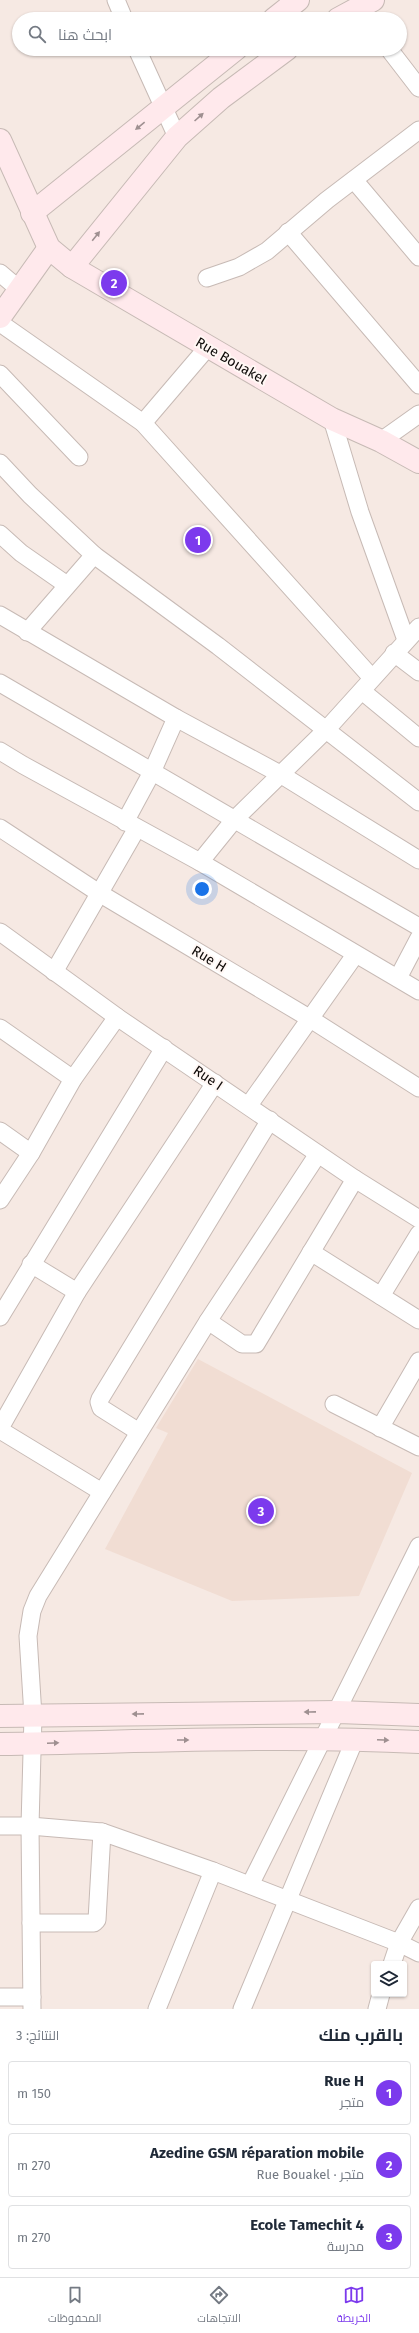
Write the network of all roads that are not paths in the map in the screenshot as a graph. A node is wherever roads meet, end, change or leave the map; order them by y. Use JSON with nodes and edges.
{"nodes":[{"id":1,"x":116,"y":0,"type":"edge"},
{"id":2,"x":298,"y":0,"type":"edge"},
{"id":3,"x":362,"y":7,"type":"edge"},
{"id":4,"x":121,"y":12,"type":"edge"},
{"id":5,"x":283,"y":12,"type":"edge"},
{"id":6,"x":352,"y":12,"type":"edge"},
{"id":7,"x":140,"y":56,"type":"edge"},
{"id":8,"x":227,"y":56,"type":"edge"},
{"id":9,"x":278,"y":56,"type":"edge"},
{"id":10,"x":394,"y":56,"type":"edge"},
{"id":11,"x":419,"y":88,"type":"edge"},
{"id":12,"x":163,"y":107,"type":"junction"},
{"id":13,"x":419,"y":130,"type":"edge"},
{"id":14,"x":177,"y":137,"type":"junction"},
{"id":15,"x":0,"y":140,"type":"edge"},
{"id":16,"x":354,"y":180,"type":"junction"},
{"id":17,"x":32,"y":213,"type":"junction"},
{"id":18,"x":288,"y":232,"type":"junction"},
{"id":19,"x":49,"y":248,"type":"junction"},
{"id":20,"x":419,"y":257,"type":"edge"},
{"id":21,"x":72,"y":267,"type":"junction"},
{"id":22,"x":0,"y":274,"type":"edge"},
{"id":23,"x":207,"y":278,"type":"dead end"},
{"id":24,"x":20,"y":290,"type":"junction"},
{"id":25,"x":0,"y":317,"type":"edge"},
{"id":26,"x":0,"y":323,"type":"edge"},
{"id":27,"x":207,"y":348,"type":"junction"},
{"id":28,"x":0,"y":374,"type":"edge"},
{"id":29,"x":419,"y":385,"type":"edge"},
{"id":30,"x":419,"y":414,"type":"edge"},
{"id":31,"x":332,"y":419,"type":"junction"},
{"id":32,"x":143,"y":423,"type":"junction"},
{"id":33,"x":380,"y":441,"type":"junction"},
{"id":34,"x":79,"y":457,"type":"dead end"},
{"id":35,"x":419,"y":462,"type":"edge"},
{"id":36,"x":0,"y":463,"type":"edge"},
{"id":37,"x":0,"y":534,"type":"edge"},
{"id":38,"x":94,"y":556,"type":"junction"},
{"id":39,"x":67,"y":586,"type":"junction"},
{"id":40,"x":0,"y":615,"type":"edge"},
{"id":41,"x":419,"y":627,"type":"edge"},
{"id":42,"x":27,"y":632,"type":"junction"},
{"id":43,"x":406,"y":640,"type":"junction"},
{"id":44,"x":394,"y":653,"type":"junction"},
{"id":45,"x":419,"y":672,"type":"edge"},
{"id":46,"x":0,"y":683,"type":"edge"},
{"id":47,"x":367,"y":684,"type":"junction"},
{"id":48,"x":176,"y":718,"type":"junction"},
{"id":49,"x":326,"y":730,"type":"junction"},
{"id":50,"x":419,"y":738,"type":"edge"},
{"id":51,"x":0,"y":750,"type":"edge"},
{"id":52,"x":152,"y":772,"type":"junction"},
{"id":53,"x":280,"y":774,"type":"junction"},
{"id":54,"x":419,"y":802,"type":"edge"},
{"id":55,"x":234,"y":820,"type":"junction"},
{"id":56,"x":131,"y":825,"type":"junction"},
{"id":57,"x":0,"y":828,"type":"edge"},
{"id":58,"x":419,"y":860,"type":"edge"},
{"id":59,"x":200,"y":862,"type":"junction"},
{"id":60,"x":99,"y":893,"type":"junction"},
{"id":61,"x":419,"y":926,"type":"edge"},
{"id":62,"x":0,"y":932,"type":"edge"},
{"id":63,"x":419,"y":938,"type":"edge"},
{"id":64,"x":355,"y":955,"type":"junction"},
{"id":65,"x":54,"y":972,"type":"junction"},
{"id":66,"x":398,"y":978,"type":"junction"},
{"id":67,"x":419,"y":991,"type":"edge"},
{"id":68,"x":117,"y":1017,"type":"junction"},
{"id":69,"x":309,"y":1018,"type":"junction"},
{"id":70,"x":0,"y":1028,"type":"edge"},
{"id":71,"x":164,"y":1048,"type":"junction"},
{"id":72,"x":73,"y":1079,"type":"junction"},
{"id":73,"x":215,"y":1084,"type":"junction"},
{"id":74,"x":419,"y":1088,"type":"edge"},
{"id":75,"x":249,"y":1105,"type":"junction"},
{"id":76,"x":270,"y":1120,"type":"junction"},
{"id":77,"x":0,"y":1131,"type":"edge"},
{"id":78,"x":31,"y":1153,"type":"junction"},
{"id":79,"x":318,"y":1154,"type":"junction"},
{"id":80,"x":355,"y":1179,"type":"junction"},
{"id":81,"x":0,"y":1200,"type":"edge"},
{"id":82,"x":419,"y":1219,"type":"edge"},
{"id":83,"x":419,"y":1234,"type":"edge"},
{"id":84,"x":311,"y":1252,"type":"junction"},
{"id":85,"x":31,"y":1264,"type":"junction"},
{"id":86,"x":77,"y":1292,"type":"junction"},
{"id":87,"x":381,"y":1296,"type":"junction"},
{"id":88,"x":0,"y":1317,"type":"edge"},
{"id":89,"x":419,"y":1320,"type":"edge"},
{"id":90,"x":208,"y":1321,"type":"junction"},
{"id":91,"x":419,"y":1361,"type":"edge"},
{"id":92,"x":334,"y":1404,"type":"dead end"},
{"id":93,"x":380,"y":1428,"type":"junction"},
{"id":94,"x":0,"y":1429,"type":"edge"},
{"id":95,"x":139,"y":1432,"type":"junction"},
{"id":96,"x":419,"y":1447,"type":"edge"},
{"id":97,"x":102,"y":1492,"type":"junction"},
{"id":98,"x":419,"y":1546,"type":"edge"},
{"id":99,"x":338,"y":1712,"type":"junction"},
{"id":100,"x":419,"y":1715,"type":"edge"},
{"id":101,"x":0,"y":1716,"type":"edge"},
{"id":102,"x":33,"y":1716,"type":"junction"},
{"id":103,"x":324,"y":1738,"type":"junction"},
{"id":104,"x":355,"y":1739,"type":"junction"},
{"id":105,"x":419,"y":1742,"type":"edge"},
{"id":106,"x":0,"y":1744,"type":"edge"},
{"id":107,"x":32,"y":1744,"type":"junction"},
{"id":108,"x":0,"y":1826,"type":"edge"},
{"id":109,"x":30,"y":1826,"type":"junction"},
{"id":110,"x":102,"y":1832,"type":"junction"},
{"id":111,"x":213,"y":1871,"type":"junction"},
{"id":112,"x":250,"y":1885,"type":"junction"},
{"id":113,"x":287,"y":1899,"type":"junction"},
{"id":114,"x":419,"y":1908,"type":"edge"},
{"id":115,"x":31,"y":1923,"type":"junction"},
{"id":116,"x":399,"y":1943,"type":"junction"},
{"id":117,"x":419,"y":1953,"type":"edge"},
{"id":118,"x":393,"y":1961,"type":"edge"},
{"id":119,"x":0,"y":1997,"type":"edge"},
{"id":120,"x":380,"y":1997,"type":"edge"},
{"id":121,"x":32,"y":2003,"type":"edge"},
{"id":122,"x":157,"y":2009,"type":"edge"},
{"id":123,"x":242,"y":2009,"type":"edge"},
{"id":124,"x":376,"y":2009,"type":"edge"}],
"edges":[{"from":1,"to":4,"type":"street"},
{"from":2,"to":5,"type":"main road"},
{"from":3,"to":6,"type":"main road"},
{"from":7,"to":12,"type":"street"},
{"from":8,"to":12,"type":"main road"},
{"from":14,"to":9,"type":"main road","one_way":true},
{"from":10,"to":11,"type":"street"},
{"from":12,"to":14,"type":"street"},
{"from":12,"to":17,"type":"main road","one_way":true},
{"from":13,"to":16,"type":"street"},
{"from":21,"to":14,"type":"main road","one_way":true},
{"from":15,"to":17,"type":"main road"},
{"from":16,"to":18,"type":"street"},
{"from":16,"to":20,"type":"street"},
{"from":17,"to":19,"type":"main road"},
{"from":18,"to":23,"type":"street"},
{"from":18,"to":29,"type":"street"},
{"from":19,"to":21,"type":"main road","name":"Rue Bouakel"},
{"from":19,"to":24,"type":"main road"},
{"from":21,"to":27,"type":"main road","name":"Rue Bouakel"},
{"from":22,"to":24,"type":"street"},
{"from":24,"to":25,"type":"main road"},
{"from":26,"to":32,"type":"street"},
{"from":27,"to":31,"type":"main road","name":"Rue Bouakel"},
{"from":27,"to":32,"type":"street"},
{"from":28,"to":34,"type":"street"},
{"from":30,"to":33,"type":"street"},
{"from":31,"to":33,"type":"main road","name":"Rue Bouakel"},
{"from":31,"to":43,"type":"street"},
{"from":32,"to":47,"type":"street"},
{"from":33,"to":35,"type":"main road","name":"Rue Bouakel"},
{"from":36,"to":38,"type":"street"},
{"from":37,"to":39,"type":"street"},
{"from":38,"to":39,"type":"street"},
{"from":38,"to":49,"type":"street"},
{"from":39,"to":42,"type":"street"},
{"from":40,"to":42,"type":"street"},
{"from":41,"to":43,"type":"street"},
{"from":42,"to":48,"type":"street"},
{"from":43,"to":44,"type":"street"},
{"from":44,"to":45,"type":"street"},
{"from":44,"to":47,"type":"street"},
{"from":46,"to":52,"type":"street"},
{"from":47,"to":49,"type":"street"},
{"from":47,"to":50,"type":"street"},
{"from":48,"to":52,"type":"street"},
{"from":48,"to":53,"type":"street"},
{"from":49,"to":53,"type":"street"},
{"from":49,"to":54,"type":"street"},
{"from":51,"to":56,"type":"street"},
{"from":52,"to":55,"type":"street"},
{"from":52,"to":56,"type":"street"},
{"from":53,"to":55,"type":"street"},
{"from":53,"to":58,"type":"street"},
{"from":55,"to":59,"type":"street"},
{"from":55,"to":61,"type":"street"},
{"from":56,"to":59,"type":"street"},
{"from":56,"to":60,"type":"street"},
{"from":57,"to":60,"type":"street","name":"Rue H"},
{"from":59,"to":64,"type":"street"},
{"from":60,"to":65,"type":"street"},
{"from":60,"to":69,"type":"street","name":"Rue H"},
{"from":62,"to":65,"type":"street","name":"Rue I"},
{"from":63,"to":66,"type":"street"},
{"from":64,"to":66,"type":"street"},
{"from":64,"to":69,"type":"street"},
{"from":65,"to":68,"type":"street","name":"Rue I"},
{"from":66,"to":67,"type":"street"},
{"from":68,"to":71,"type":"street","name":"Rue I"},
{"from":68,"to":72,"type":"street"},
{"from":69,"to":74,"type":"street","name":"Rue H"},
{"from":69,"to":75,"type":"street"},
{"from":70,"to":72,"type":"street"},
{"from":71,"to":73,"type":"street","name":"Rue I"},
{"from":71,"to":85,"type":"street"},
{"from":72,"to":78,"type":"street"},
{"from":73,"to":75,"type":"street","name":"Rue I"},
{"from":73,"to":86,"type":"street"},
{"from":75,"to":76,"type":"street","name":"Rue I"},
{"from":76,"to":79,"type":"street","name":"Rue I"},
{"from":76,"to":95,"type":"street"},
{"from":77,"to":78,"type":"street"},
{"from":78,"to":81,"type":"street"},
{"from":79,"to":80,"type":"street","name":"Rue I"},
{"from":79,"to":90,"type":"street"},
{"from":80,"to":82,"type":"street","name":"Rue I"},
{"from":80,"to":84,"type":"street"},
{"from":83,"to":87,"type":"street"},
{"from":84,"to":87,"type":"street"},
{"from":84,"to":90,"type":"street"},
{"from":85,"to":86,"type":"street"},
{"from":85,"to":88,"type":"street"},
{"from":86,"to":94,"type":"street"},
{"from":87,"to":89,"type":"street"},
{"from":90,"to":95,"type":"street"},
{"from":91,"to":93,"type":"street"},
{"from":92,"to":93,"type":"street"},
{"from":93,"to":96,"type":"street"},
{"from":94,"to":97,"type":"street"},
{"from":95,"to":97,"type":"street"},
{"from":97,"to":102,"type":"street"},
{"from":98,"to":99,"type":"street"},
{"from":99,"to":100,"type":"main road"},
{"from":99,"to":102,"type":"main road","one_way":true},
{"from":99,"to":103,"type":"street"},
{"from":101,"to":102,"type":"main road"},
{"from":102,"to":107,"type":"street"},
{"from":103,"to":104,"type":"main road"},
{"from":107,"to":103,"type":"main road","one_way":true},
{"from":103,"to":112,"type":"street"},
{"from":104,"to":105,"type":"main road","one_way":true},
{"from":104,"to":113,"type":"street"},
{"from":106,"to":107,"type":"main road"},
{"from":107,"to":109,"type":"street"},
{"from":108,"to":109,"type":"street"},
{"from":109,"to":110,"type":"street"},
{"from":109,"to":115,"type":"street"},
{"from":110,"to":111,"type":"street"},
{"from":110,"to":115,"type":"street"},
{"from":111,"to":112,"type":"street"},
{"from":111,"to":122,"type":"street"},
{"from":112,"to":113,"type":"street"},
{"from":113,"to":116,"type":"street"},
{"from":113,"to":123,"type":"street"},
{"from":114,"to":116,"type":"street"},
{"from":115,"to":121,"type":"street"},
{"from":116,"to":117,"type":"street"},
{"from":116,"to":118,"type":"street"},
{"from":119,"to":121,"type":"street"},
{"from":120,"to":124,"type":"street"}]}
